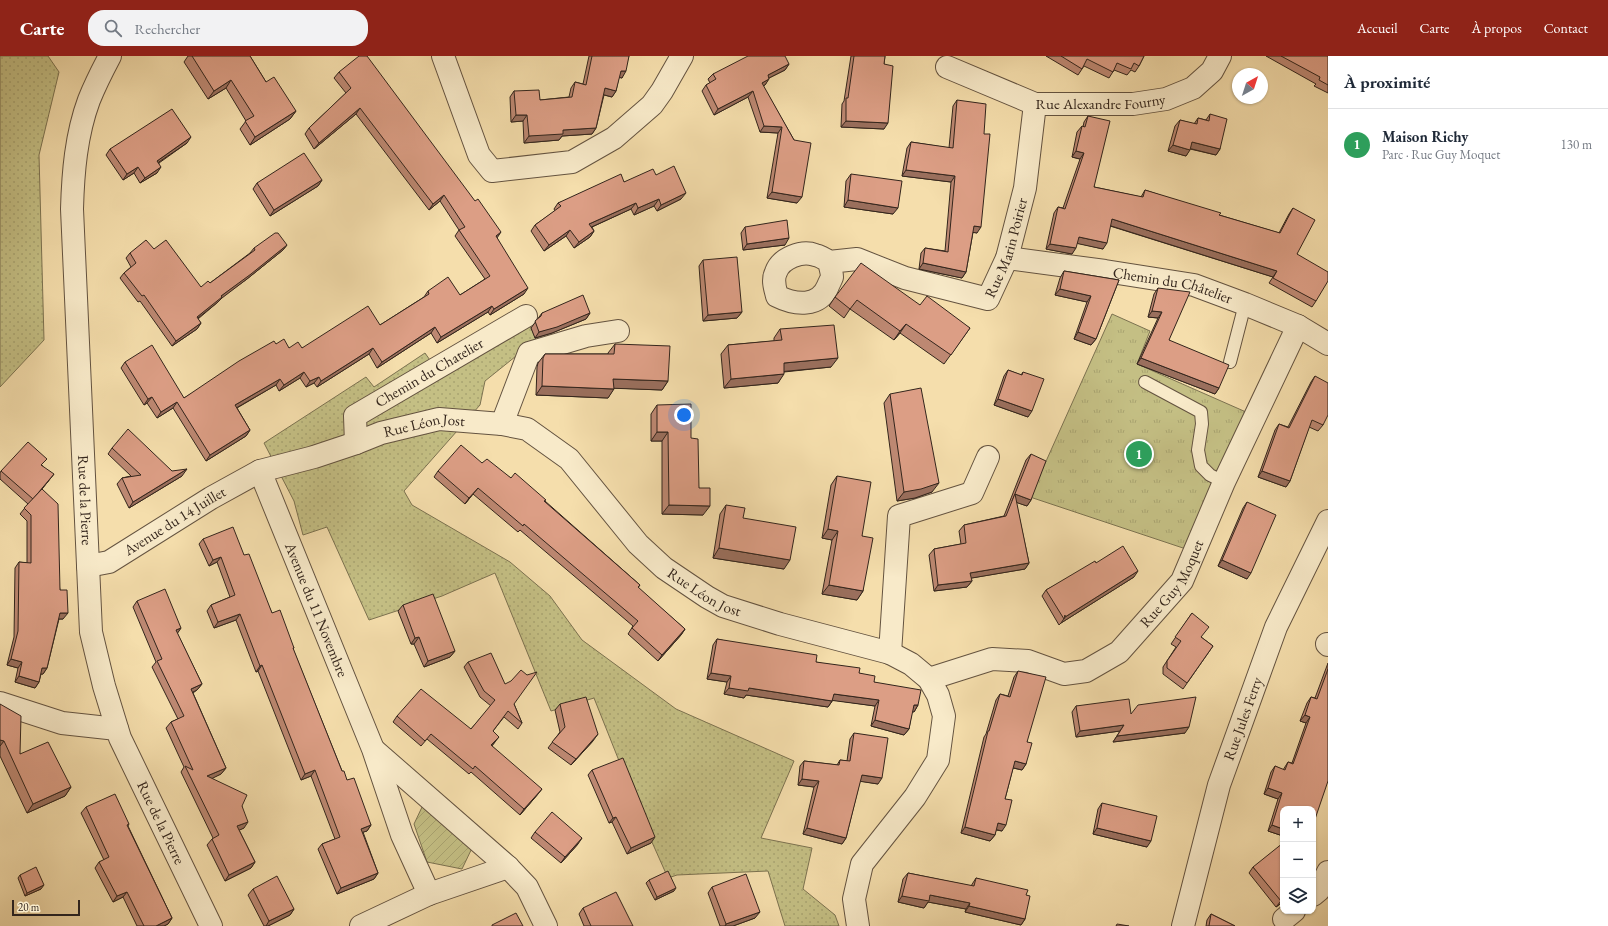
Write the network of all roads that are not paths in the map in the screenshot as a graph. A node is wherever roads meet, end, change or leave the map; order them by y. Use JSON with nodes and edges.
{"nodes":[{"id":1,"x":110,"y":56,"type":"edge"},
{"id":2,"x":443,"y":56,"type":"edge"},
{"id":3,"x":682,"y":56,"type":"edge"},
{"id":4,"x":1220,"y":56,"type":"edge"},
{"id":5,"x":947,"y":68,"type":"dead end"},
{"id":6,"x":1035,"y":104,"type":"junction"},
{"id":7,"x":1007,"y":258,"type":"junction"},
{"id":8,"x":829,"y":262,"type":"dead end"},
{"id":9,"x":1245,"y":304,"type":"junction"},
{"id":10,"x":526,"y":316,"type":"dead end"},
{"id":11,"x":1298,"y":326,"type":"junction"},
{"id":12,"x":618,"y":330,"type":"dead end"},
{"id":13,"x":1328,"y":344,"type":"edge"},
{"id":14,"x":1230,"y":362,"type":"dead end"},
{"id":15,"x":1145,"y":382,"type":"dead end"},
{"id":16,"x":502,"y":424,"type":"junction"},
{"id":17,"x":356,"y":443,"type":"junction"},
{"id":18,"x":988,"y":457,"type":"dead end"},
{"id":19,"x":260,"y":471,"type":"junction"},
{"id":20,"x":1224,"y":482,"type":"junction"},
{"id":21,"x":1328,"y":521,"type":"edge"},
{"id":22,"x":88,"y":566,"type":"junction"},
{"id":23,"x":890,"y":653,"type":"junction"},
{"id":24,"x":929,"y":679,"type":"junction"},
{"id":25,"x":0,"y":703,"type":"edge"},
{"id":26,"x":117,"y":729,"type":"junction"},
{"id":27,"x":373,"y":749,"type":"junction"},
{"id":28,"x":508,"y":867,"type":"junction"},
{"id":29,"x":1328,"y":872,"type":"edge"},
{"id":30,"x":1316,"y":892,"type":"edge"},
{"id":31,"x":429,"y":894,"type":"junction"},
{"id":32,"x":211,"y":926,"type":"edge"},
{"id":33,"x":361,"y":926,"type":"edge"},
{"id":34,"x":546,"y":926,"type":"edge"},
{"id":35,"x":858,"y":926,"type":"edge"},
{"id":36,"x":1182,"y":926,"type":"edge"}],
"edges":[{"from":1,"to":22,"type":"street","name":"Rue de la Pierre"},
{"from":2,"to":3,"type":"street"},
{"from":4,"to":6,"type":"street","name":"Rue Alexandre Fourny"},
{"from":5,"to":6,"type":"street","name":"Rue Alexandre Fourny"},
{"from":6,"to":7,"type":"street","name":"Rue Marin Poirier"},
{"from":7,"to":8,"type":"street","name":"Rue Marin Poirier"},
{"from":7,"to":9,"type":"street","name":"Chemin du Châtelier"},
{"from":9,"to":11,"type":"street","name":"Chemin du Châtelier"},
{"from":9,"to":14,"type":"lane"},
{"from":10,"to":17,"type":"street","name":"Chemin du Chatelier"},
{"from":11,"to":13,"type":"street","name":"Chemin du Châtelier"},
{"from":11,"to":20,"type":"street","name":"Rue Guy Moquet"},
{"from":12,"to":16,"type":"street"},
{"from":15,"to":20,"type":"lane"},
{"from":16,"to":17,"type":"street","name":"Rue Léon Jost"},
{"from":16,"to":23,"type":"street","name":"Rue Léon Jost"},
{"from":17,"to":19,"type":"street","name":"Rue Léon Jost"},
{"from":18,"to":23,"type":"street"},
{"from":19,"to":22,"type":"street","name":"Avenue du 14 Juillet"},
{"from":19,"to":27,"type":"street","name":"Avenue du 11 Novembre"},
{"from":20,"to":24,"type":"street","name":"Rue Guy Moquet"},
{"from":21,"to":36,"type":"street","name":"Rue Jules Ferry"},
{"from":22,"to":26,"type":"street","name":"Rue de la Pierre"},
{"from":23,"to":24,"type":"street","name":"Rue Léon Jost"},
{"from":24,"to":35,"type":"street","name":"Rue Léon Jost"},
{"from":25,"to":26,"type":"street"},
{"from":26,"to":32,"type":"street","name":"Rue de la Pierre"},
{"from":27,"to":28,"type":"street","name":"Avenue du 11 Novembre"},
{"from":27,"to":31,"type":"street","name":"Avenue du 11 Novembre"},
{"from":28,"to":31,"type":"street"},
{"from":28,"to":34,"type":"street","name":"Avenue du 11 Novembre"},
{"from":29,"to":30,"type":"street"},
{"from":31,"to":33,"type":"street"}]}
